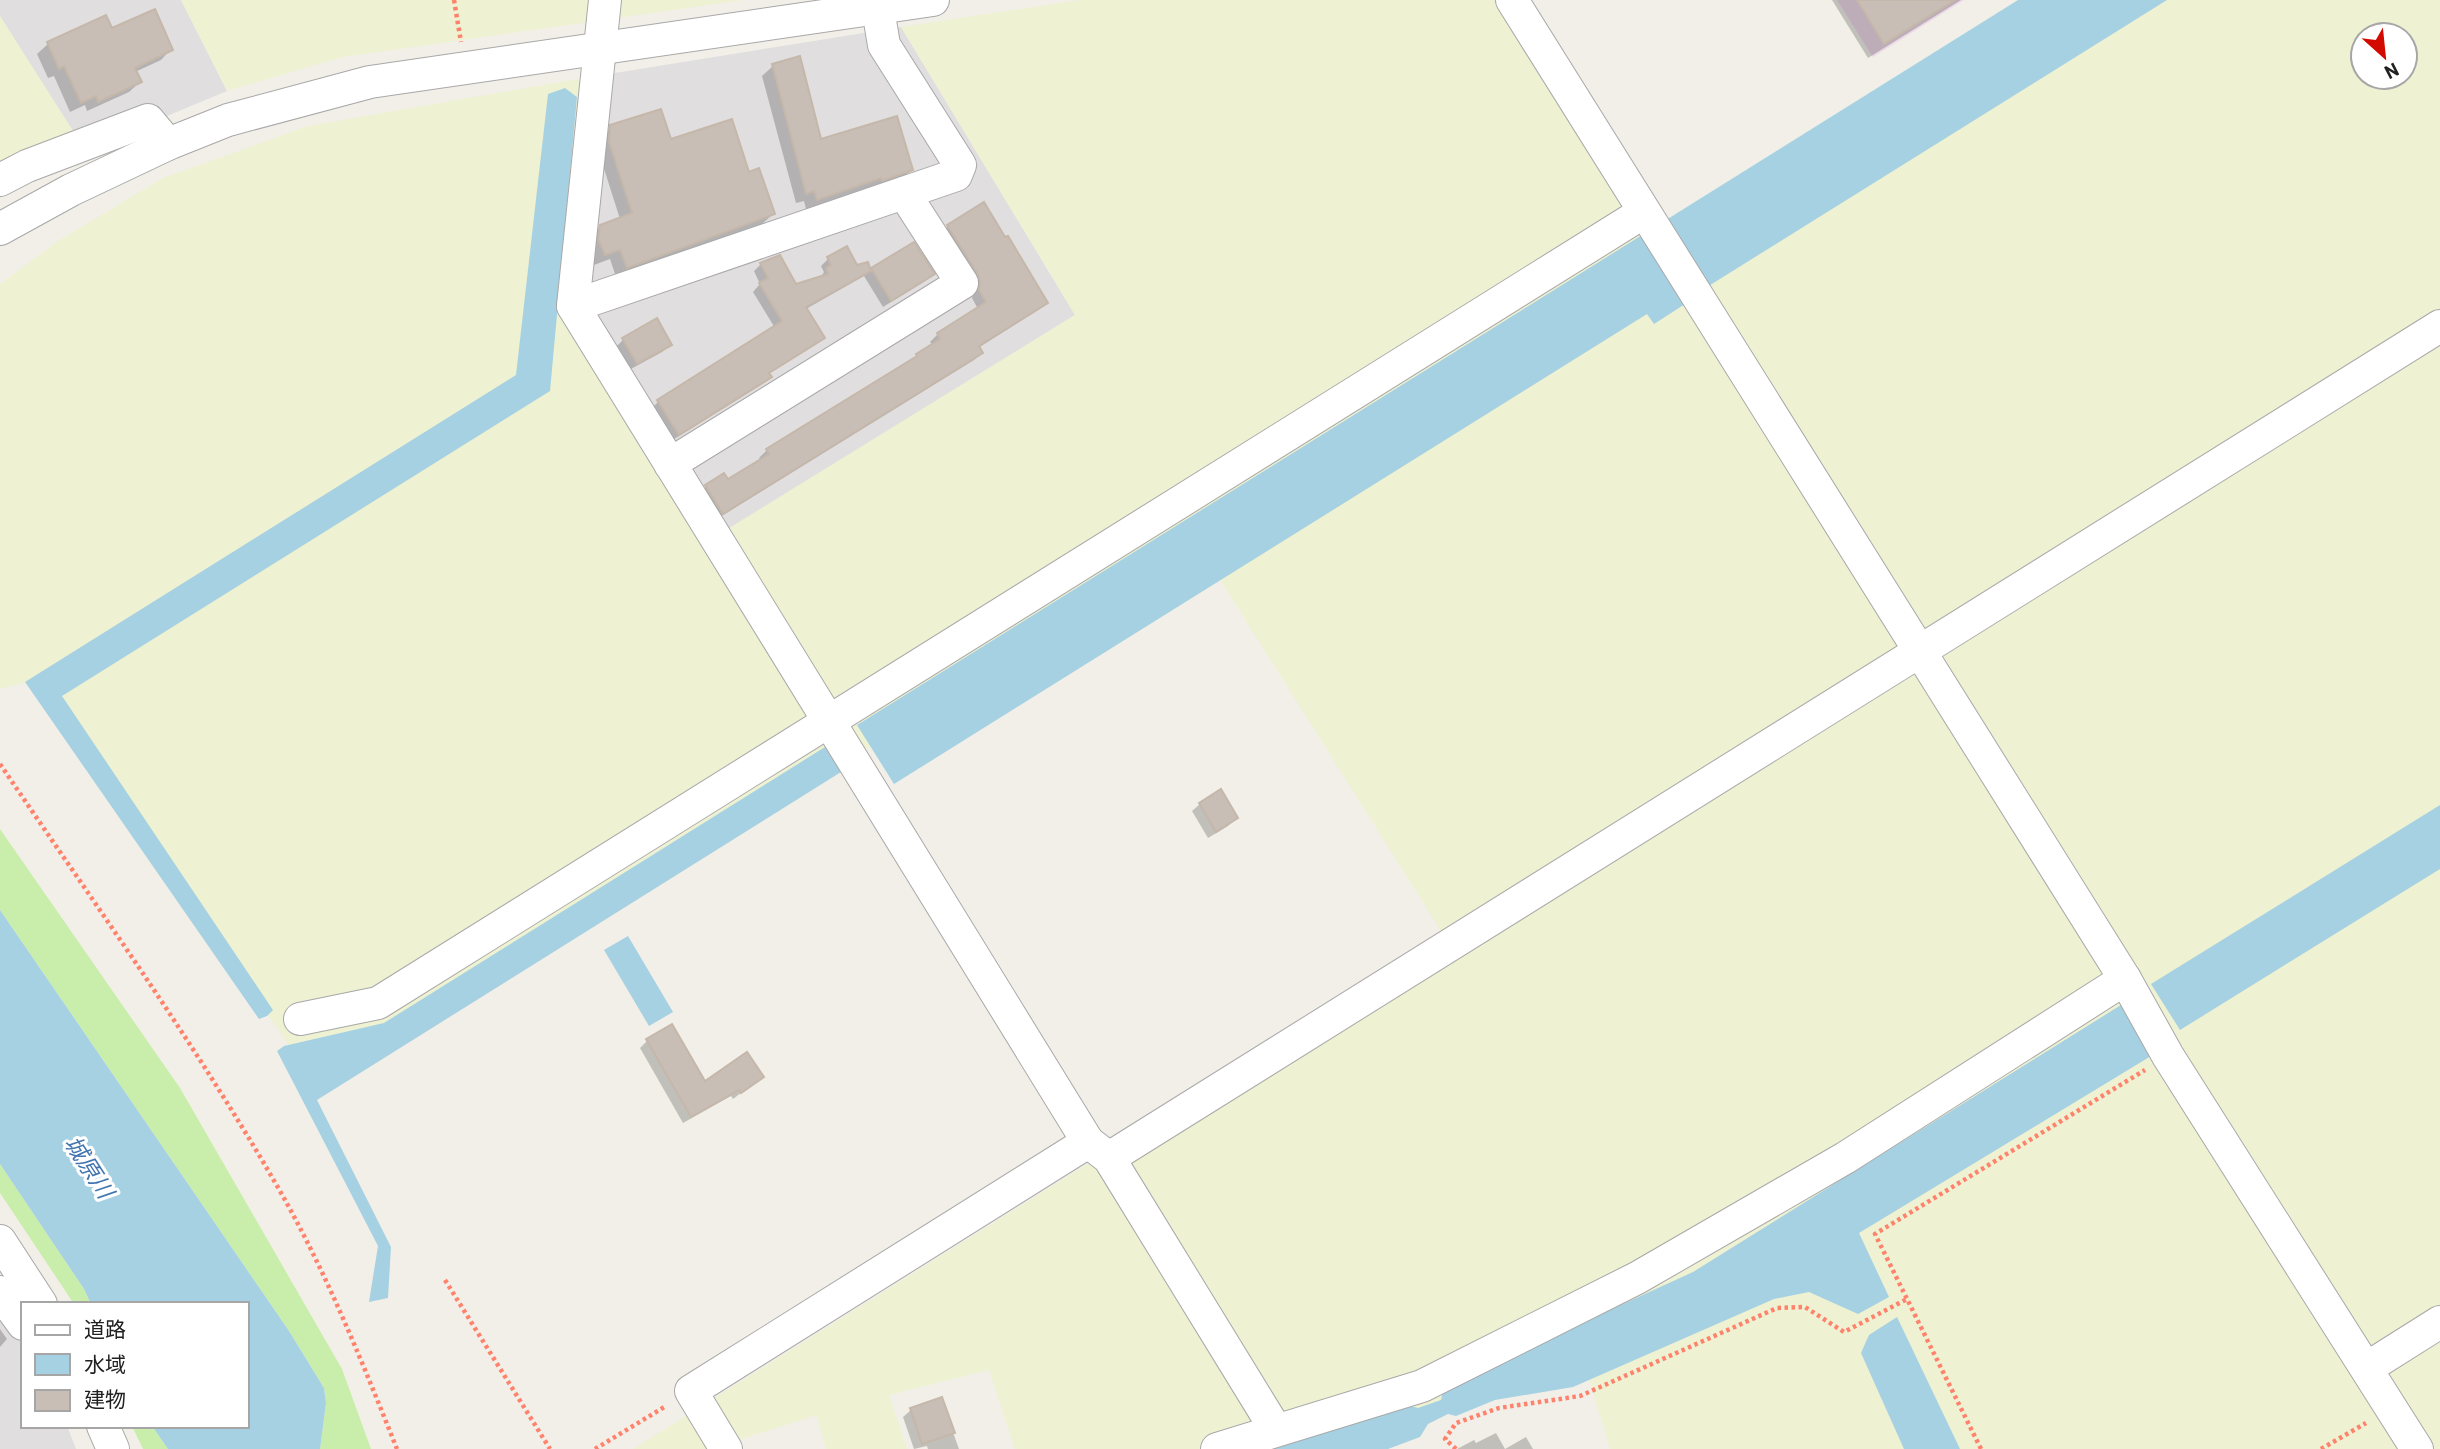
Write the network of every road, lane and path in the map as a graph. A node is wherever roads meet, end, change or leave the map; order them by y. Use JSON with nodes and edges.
{"nodes":[{"id":1,"x":454,"y":0,"type":"edge"},
{"id":2,"x":605,"y":0,"type":"edge"},
{"id":3,"x":933,"y":0,"type":"edge"},
{"id":4,"x":1512,"y":0,"type":"edge"},
{"id":5,"x":878,"y":9,"type":"junction"},
{"id":6,"x":600,"y":48,"type":"junction"},
{"id":7,"x":465,"y":67,"type":"junction"},
{"id":8,"x":168,"y":144,"type":"junction"},
{"id":9,"x":0,"y":180,"type":"edge"},
{"id":10,"x":904,"y":193,"type":"junction"},
{"id":11,"x":1644,"y":212,"type":"junction"},
{"id":12,"x":0,"y":229,"type":"edge"},
{"id":13,"x":573,"y":306,"type":"junction"},
{"id":14,"x":2440,"y":326,"type":"edge"},
{"id":15,"x":670,"y":464,"type":"junction"},
{"id":16,"x":1919,"y":651,"type":"junction"},
{"id":17,"x":829,"y":721,"type":"junction"},
{"id":18,"x":0,"y":764,"type":"edge"},
{"id":19,"x":2125,"y":979,"type":"junction"},
{"id":20,"x":300,"y":1019,"type":"dead end"},
{"id":21,"x":2168,"y":1056,"type":"junction"},
{"id":22,"x":1098,"y":1150,"type":"junction"},
{"id":23,"x":0,"y":1241,"type":"edge"},
{"id":24,"x":445,"y":1280,"type":"dead end"},
{"id":25,"x":0,"y":1292,"type":"edge"},
{"id":26,"x":1907,"y":1299,"type":"junction"},
{"id":27,"x":40,"y":1302,"type":"edge"},
{"id":28,"x":21,"y":1321,"type":"edge"},
{"id":29,"x":2440,"y":1322,"type":"edge"},
{"id":30,"x":2367,"y":1368,"type":"junction"},
{"id":31,"x":691,"y":1391,"type":"junction"},
{"id":32,"x":2391,"y":1408,"type":"junction"},
{"id":33,"x":104,"y":1428,"type":"edge"},
{"id":34,"x":1276,"y":1430,"type":"junction"},
{"id":35,"x":113,"y":1449,"type":"edge"},
{"id":36,"x":397,"y":1449,"type":"edge"},
{"id":37,"x":550,"y":1449,"type":"edge"},
{"id":38,"x":595,"y":1449,"type":"edge"},
{"id":39,"x":726,"y":1449,"type":"edge"},
{"id":40,"x":1217,"y":1449,"type":"edge"},
{"id":41,"x":1456,"y":1449,"type":"edge"},
{"id":42,"x":1981,"y":1449,"type":"edge"},
{"id":43,"x":2321,"y":1449,"type":"edge"},
{"id":44,"x":2417,"y":1449,"type":"edge"}],
"edges":[{"from":1,"to":7,"type":"path"},
{"from":2,"to":6,"type":"street"},
{"from":3,"to":5,"type":"street"},
{"from":4,"to":11,"type":"street"},
{"from":5,"to":6,"type":"street"},
{"from":5,"to":10,"type":"street"},
{"from":6,"to":7,"type":"street"},
{"from":6,"to":13,"type":"street"},
{"from":7,"to":8,"type":"street"},
{"from":8,"to":9,"type":"street"},
{"from":8,"to":12,"type":"street"},
{"from":10,"to":13,"type":"street"},
{"from":10,"to":15,"type":"street"},
{"from":11,"to":16,"type":"street"},
{"from":11,"to":17,"type":"street"},
{"from":13,"to":15,"type":"street"},
{"from":14,"to":16,"type":"street"},
{"from":15,"to":17,"type":"street"},
{"from":16,"to":19,"type":"street"},
{"from":16,"to":22,"type":"street"},
{"from":17,"to":20,"type":"street"},
{"from":17,"to":22,"type":"street"},
{"from":18,"to":36,"type":"path"},
{"from":19,"to":21,"type":"street"},
{"from":19,"to":34,"type":"street"},
{"from":21,"to":26,"type":"path"},
{"from":21,"to":30,"type":"street"},
{"from":22,"to":31,"type":"street"},
{"from":22,"to":34,"type":"street"},
{"from":23,"to":27,"type":"street"},
{"from":24,"to":37,"type":"path"},
{"from":25,"to":28,"type":"street"},
{"from":26,"to":41,"type":"path"},
{"from":26,"to":42,"type":"path"},
{"from":29,"to":30,"type":"street"},
{"from":30,"to":32,"type":"street"},
{"from":31,"to":38,"type":"path"},
{"from":31,"to":39,"type":"street"},
{"from":32,"to":43,"type":"path"},
{"from":32,"to":44,"type":"street"},
{"from":33,"to":35,"type":"street"},
{"from":34,"to":40,"type":"street"}]}
